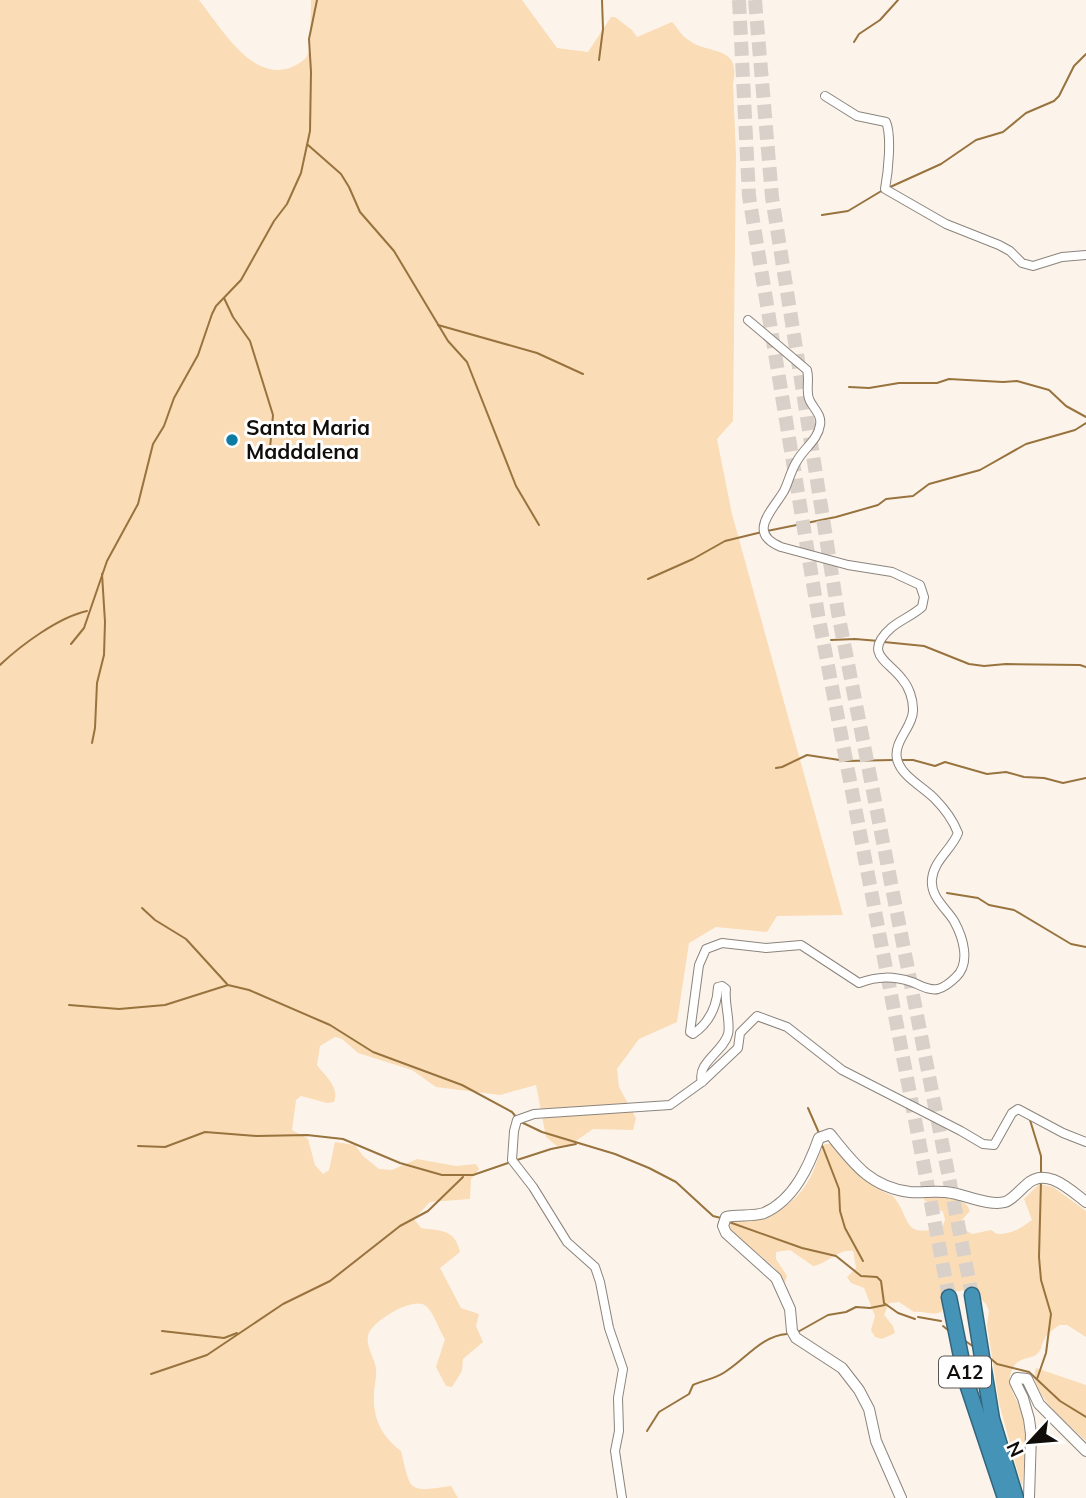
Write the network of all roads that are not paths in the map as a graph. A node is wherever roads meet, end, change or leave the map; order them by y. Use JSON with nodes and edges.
{"nodes":[{"id":1,"x":825,"y":96,"type":"dead end"},
{"id":2,"x":1086,"y":255,"type":"edge"},
{"id":3,"x":748,"y":320,"type":"dead end"},
{"id":4,"x":702,"y":1082,"type":"junction"},
{"id":5,"x":1086,"y":1142,"type":"edge"},
{"id":6,"x":1086,"y":1202,"type":"edge"},
{"id":7,"x":972,"y":1295,"type":"tunnel mouth"},
{"id":8,"x":949,"y":1297,"type":"tunnel mouth"},
{"id":9,"x":987,"y":1423,"type":"junction"},
{"id":10,"x":1086,"y":1451,"type":"edge"},
{"id":11,"x":622,"y":1498,"type":"edge"},
{"id":12,"x":901,"y":1498,"type":"edge"},
{"id":13,"x":1005,"y":1498,"type":"edge"},
{"id":14,"x":1016,"y":1498,"type":"edge"},
{"id":15,"x":1028,"y":1498,"type":"edge"}],
"edges":[{"from":1,"to":2,"type":"street"},
{"from":3,"to":4,"type":"street"},
{"from":4,"to":5,"type":"street"},
{"from":4,"to":11,"type":"street"},
{"from":6,"to":12,"type":"street"},
{"from":7,"to":9,"type":"highway","number":"A12"},
{"from":8,"to":9,"type":"highway","number":"A12"},
{"from":9,"to":13,"type":"highway","number":"A12"},
{"from":9,"to":14,"type":"highway","number":"A12"},
{"from":10,"to":15,"type":"street"}]}
